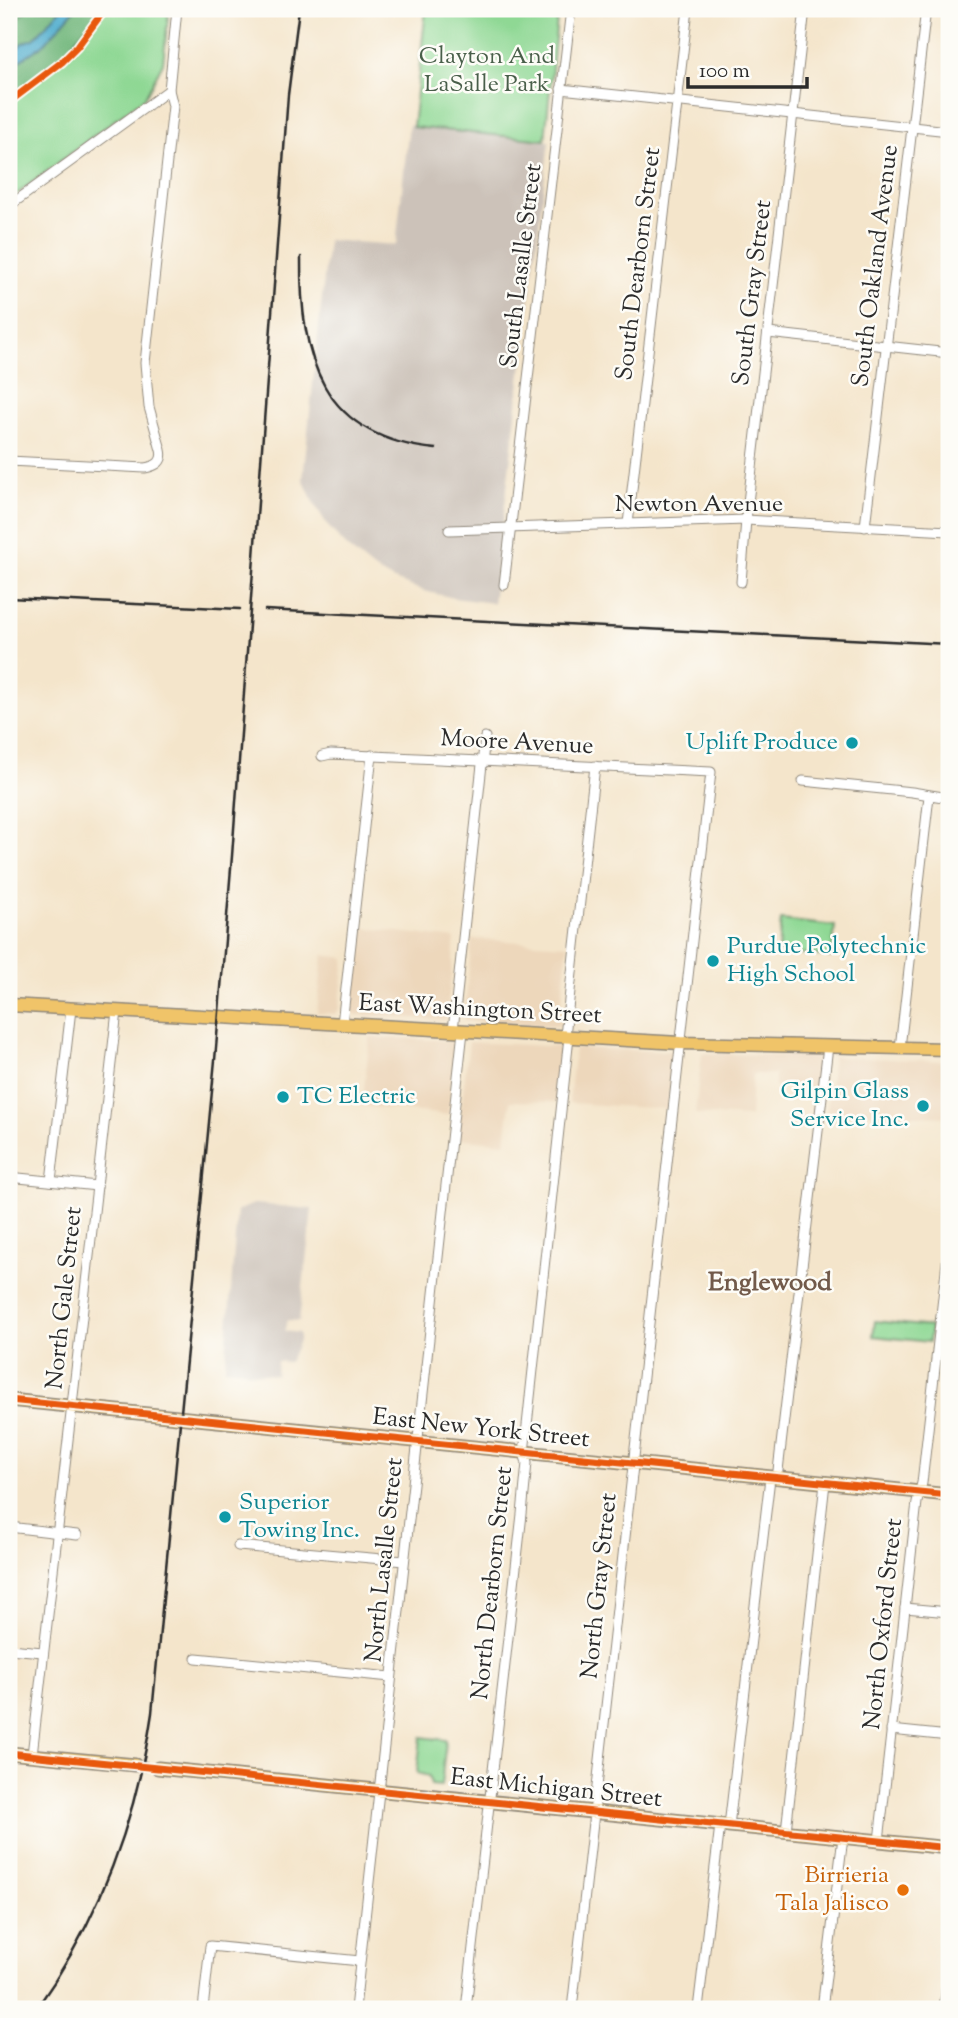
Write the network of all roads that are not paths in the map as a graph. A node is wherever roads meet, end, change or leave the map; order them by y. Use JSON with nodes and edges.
{"nodes":[{"id":1,"x":13,"y":9,"type":"edge"},
{"id":2,"x":177,"y":9,"type":"edge"},
{"id":3,"x":571,"y":9,"type":"edge"},
{"id":4,"x":688,"y":9,"type":"edge"},
{"id":5,"x":805,"y":9,"type":"edge"},
{"id":6,"x":926,"y":9,"type":"edge"},
{"id":7,"x":9,"y":13,"type":"edge"},
{"id":8,"x":561,"y":89,"type":"junction"},
{"id":9,"x":169,"y":90,"type":"junction"},
{"id":10,"x":677,"y":102,"type":"junction"},
{"id":11,"x":793,"y":114,"type":"junction"},
{"id":12,"x":912,"y":127,"type":"junction"},
{"id":13,"x":949,"y":131,"type":"edge"},
{"id":14,"x":9,"y":206,"type":"edge"},
{"id":15,"x":768,"y":333,"type":"junction"},
{"id":16,"x":887,"y":346,"type":"junction"},
{"id":17,"x":949,"y":353,"type":"edge"},
{"id":18,"x":9,"y":461,"type":"edge"},
{"id":19,"x":746,"y":520,"type":"junction"},
{"id":20,"x":628,"y":524,"type":"junction"},
{"id":21,"x":511,"y":527,"type":"junction"},
{"id":22,"x":865,"y":527,"type":"junction"},
{"id":23,"x":449,"y":530,"type":"dead end"},
{"id":24,"x":949,"y":531,"type":"edge"},
{"id":25,"x":741,"y":582,"type":"dead end"},
{"id":26,"x":504,"y":586,"type":"dead end"},
{"id":27,"x":485,"y":737,"type":"dead end"},
{"id":28,"x":322,"y":755,"type":"dead end"},
{"id":29,"x":372,"y":755,"type":"junction"},
{"id":30,"x":482,"y":761,"type":"junction"},
{"id":31,"x":595,"y":766,"type":"junction"},
{"id":32,"x":803,"y":781,"type":"dead end"},
{"id":33,"x":929,"y":796,"type":"junction"},
{"id":34,"x":949,"y":798,"type":"edge"},
{"id":35,"x":9,"y":1005,"type":"edge"},
{"id":36,"x":71,"y":1009,"type":"junction"},
{"id":37,"x":117,"y":1011,"type":"junction"},
{"id":38,"x":342,"y":1024,"type":"junction"},
{"id":39,"x":458,"y":1030,"type":"junction"},
{"id":40,"x":567,"y":1036,"type":"junction"},
{"id":41,"x":680,"y":1043,"type":"junction"},
{"id":42,"x":828,"y":1046,"type":"junction"},
{"id":43,"x":900,"y":1048,"type":"junction"},
{"id":44,"x":949,"y":1049,"type":"edge"},
{"id":45,"x":9,"y":1177,"type":"edge"},
{"id":46,"x":51,"y":1181,"type":"junction"},
{"id":47,"x":97,"y":1186,"type":"junction"},
{"id":48,"x":949,"y":1244,"type":"edge"},
{"id":49,"x":9,"y":1400,"type":"edge"},
{"id":50,"x":73,"y":1406,"type":"junction"},
{"id":51,"x":417,"y":1443,"type":"junction"},
{"id":52,"x":524,"y":1453,"type":"junction"},
{"id":53,"x":633,"y":1464,"type":"junction"},
{"id":54,"x":773,"y":1478,"type":"junction"},
{"id":55,"x":825,"y":1483,"type":"junction"},
{"id":56,"x":919,"y":1492,"type":"junction"},
{"id":57,"x":949,"y":1495,"type":"edge"},
{"id":58,"x":9,"y":1527,"type":"edge"},
{"id":59,"x":58,"y":1532,"type":"junction"},
{"id":60,"x":77,"y":1535,"type":"dead end"},
{"id":61,"x":238,"y":1546,"type":"dead end"},
{"id":62,"x":404,"y":1561,"type":"junction"},
{"id":63,"x":905,"y":1608,"type":"junction"},
{"id":64,"x":949,"y":1612,"type":"edge"},
{"id":65,"x":9,"y":1649,"type":"edge"},
{"id":66,"x":43,"y":1652,"type":"junction"},
{"id":67,"x":197,"y":1658,"type":"dead end"},
{"id":68,"x":391,"y":1677,"type":"junction"},
{"id":69,"x":891,"y":1730,"type":"junction"},
{"id":70,"x":949,"y":1736,"type":"edge"},
{"id":71,"x":9,"y":1753,"type":"edge"},
{"id":72,"x":32,"y":1755,"type":"junction"},
{"id":73,"x":135,"y":1766,"type":"tunnel mouth"},
{"id":74,"x":158,"y":1768,"type":"tunnel mouth"},
{"id":75,"x":379,"y":1790,"type":"junction"},
{"id":76,"x":488,"y":1801,"type":"junction"},
{"id":77,"x":595,"y":1812,"type":"junction"},
{"id":78,"x":725,"y":1825,"type":"junction"},
{"id":79,"x":786,"y":1831,"type":"junction"},
{"id":80,"x":843,"y":1837,"type":"junction"},
{"id":81,"x":879,"y":1841,"type":"junction"},
{"id":82,"x":949,"y":1848,"type":"edge"},
{"id":83,"x":360,"y":1961,"type":"junction"},
{"id":84,"x":949,"y":1966,"type":"edge"},
{"id":85,"x":203,"y":2009,"type":"edge"},
{"id":86,"x":355,"y":2009,"type":"edge"},
{"id":87,"x":466,"y":2009,"type":"edge"},
{"id":88,"x":572,"y":2009,"type":"edge"},
{"id":89,"x":698,"y":2009,"type":"edge"},
{"id":90,"x":822,"y":2009,"type":"edge"},
{"id":91,"x":944,"y":2009,"type":"edge"}],
"edges":[{"from":1,"to":7,"type":"street"},
{"from":2,"to":9,"type":"street"},
{"from":3,"to":8,"type":"street","name":"South Lasalle Street"},
{"from":4,"to":10,"type":"street","name":"South Dearborn Street"},
{"from":5,"to":11,"type":"street","name":"South Gray Street"},
{"from":6,"to":12,"type":"street","name":"South Oakland Avenue"},
{"from":8,"to":10,"type":"street"},
{"from":8,"to":21,"type":"street","name":"South Lasalle Street"},
{"from":9,"to":14,"type":"street"},
{"from":9,"to":18,"type":"street"},
{"from":10,"to":11,"type":"street"},
{"from":10,"to":20,"type":"street","name":"South Dearborn Street"},
{"from":11,"to":12,"type":"street"},
{"from":11,"to":15,"type":"street","name":"South Gray Street"},
{"from":12,"to":13,"type":"street"},
{"from":12,"to":16,"type":"street","name":"South Oakland Avenue"},
{"from":15,"to":16,"type":"street"},
{"from":15,"to":19,"type":"street","name":"South Gray Street"},
{"from":16,"to":17,"type":"street"},
{"from":16,"to":22,"type":"street","name":"South Oakland Avenue"},
{"from":19,"to":20,"type":"street","name":"Newton Avenue"},
{"from":19,"to":22,"type":"street","name":"Newton Avenue"},
{"from":19,"to":25,"type":"street","name":"South Gray Street"},
{"from":20,"to":21,"type":"street","name":"Newton Avenue"},
{"from":21,"to":23,"type":"street","name":"Newton Avenue"},
{"from":21,"to":26,"type":"street","name":"South Lasalle Street"},
{"from":22,"to":24,"type":"street","name":"Newton Avenue"},
{"from":27,"to":30,"type":"street"},
{"from":28,"to":29,"type":"street","name":"Moore Avenue"},
{"from":29,"to":30,"type":"street","name":"Moore Avenue"},
{"from":29,"to":38,"type":"street"},
{"from":30,"to":31,"type":"street","name":"Moore Avenue"},
{"from":30,"to":39,"type":"street"},
{"from":31,"to":40,"type":"street"},
{"from":31,"to":41,"type":"street","name":"Moore Avenue"},
{"from":32,"to":33,"type":"street"},
{"from":33,"to":34,"type":"street"},
{"from":33,"to":43,"type":"street"},
{"from":35,"to":36,"type":"main road","name":"East Washington Street"},
{"from":36,"to":37,"type":"main road","name":"East Washington Street"},
{"from":36,"to":46,"type":"street"},
{"from":37,"to":38,"type":"main road","name":"East Washington Street"},
{"from":37,"to":47,"type":"street","name":"North Gale Street"},
{"from":38,"to":39,"type":"main road","name":"East Washington Street"},
{"from":39,"to":40,"type":"main road","name":"East Washington Street"},
{"from":39,"to":51,"type":"street","name":"North Lasalle Street"},
{"from":40,"to":41,"type":"main road","name":"East Washington Street"},
{"from":40,"to":52,"type":"street","name":"North Dearborn Street"},
{"from":41,"to":42,"type":"main road","name":"East Washington Street"},
{"from":41,"to":53,"type":"street","name":"North Gray Street"},
{"from":42,"to":43,"type":"main road","name":"East Washington Street"},
{"from":42,"to":54,"type":"street"},
{"from":43,"to":44,"type":"main road","name":"East Washington Street"},
{"from":45,"to":46,"type":"street"},
{"from":46,"to":47,"type":"street"},
{"from":47,"to":50,"type":"street","name":"North Gale Street"},
{"from":48,"to":56,"type":"street","name":"North Oxford Street"},
{"from":49,"to":50,"type":"main road","name":"East New York Street"},
{"from":50,"to":51,"type":"main road","name":"East New York Street"},
{"from":50,"to":59,"type":"street","name":"North Gale Street"},
{"from":51,"to":52,"type":"main road","name":"East New York Street"},
{"from":51,"to":62,"type":"street","name":"North Lasalle Street"},
{"from":52,"to":53,"type":"main road","name":"East New York Street"},
{"from":52,"to":76,"type":"street","name":"North Dearborn Street"},
{"from":53,"to":54,"type":"main road","name":"East New York Street"},
{"from":53,"to":77,"type":"street","name":"North Gray Street"},
{"from":54,"to":55,"type":"main road","name":"East New York Street"},
{"from":54,"to":78,"type":"street"},
{"from":55,"to":56,"type":"main road","name":"East New York Street"},
{"from":55,"to":79,"type":"street"},
{"from":56,"to":57,"type":"main road","name":"East New York Street"},
{"from":56,"to":63,"type":"street","name":"North Oxford Street"},
{"from":58,"to":59,"type":"street"},
{"from":59,"to":60,"type":"street"},
{"from":59,"to":66,"type":"street","name":"North Gale Street"},
{"from":61,"to":62,"type":"street"},
{"from":62,"to":68,"type":"street","name":"North Lasalle Street"},
{"from":63,"to":64,"type":"street"},
{"from":63,"to":69,"type":"street","name":"North Oxford Street"},
{"from":65,"to":66,"type":"street"},
{"from":66,"to":72,"type":"street","name":"North Gale Street"},
{"from":67,"to":68,"type":"street"},
{"from":68,"to":75,"type":"street","name":"North Lasalle Street"},
{"from":69,"to":70,"type":"street"},
{"from":69,"to":81,"type":"street","name":"North Oxford Street"},
{"from":71,"to":72,"type":"main road"},
{"from":72,"to":73,"type":"main road"},
{"from":74,"to":75,"type":"main road","name":"East Michigan Street"},
{"from":75,"to":76,"type":"main road","name":"East Michigan Street"},
{"from":75,"to":83,"type":"street","name":"North Lasalle Street"},
{"from":76,"to":77,"type":"main road","name":"East Michigan Street"},
{"from":76,"to":87,"type":"street","name":"North Dearborn Street"},
{"from":77,"to":78,"type":"main road","name":"East Michigan Street"},
{"from":77,"to":88,"type":"street","name":"North Gray Street"},
{"from":78,"to":79,"type":"main road","name":"East Michigan Street"},
{"from":78,"to":89,"type":"street"},
{"from":79,"to":80,"type":"main road","name":"East Michigan Street"},
{"from":80,"to":81,"type":"main road","name":"East Michigan Street"},
{"from":80,"to":90,"type":"street"},
{"from":81,"to":82,"type":"main road","name":"East Michigan Street"},
{"from":83,"to":85,"type":"street"},
{"from":83,"to":86,"type":"street","name":"North Lasalle Street"},
{"from":84,"to":91,"type":"street"}]}
